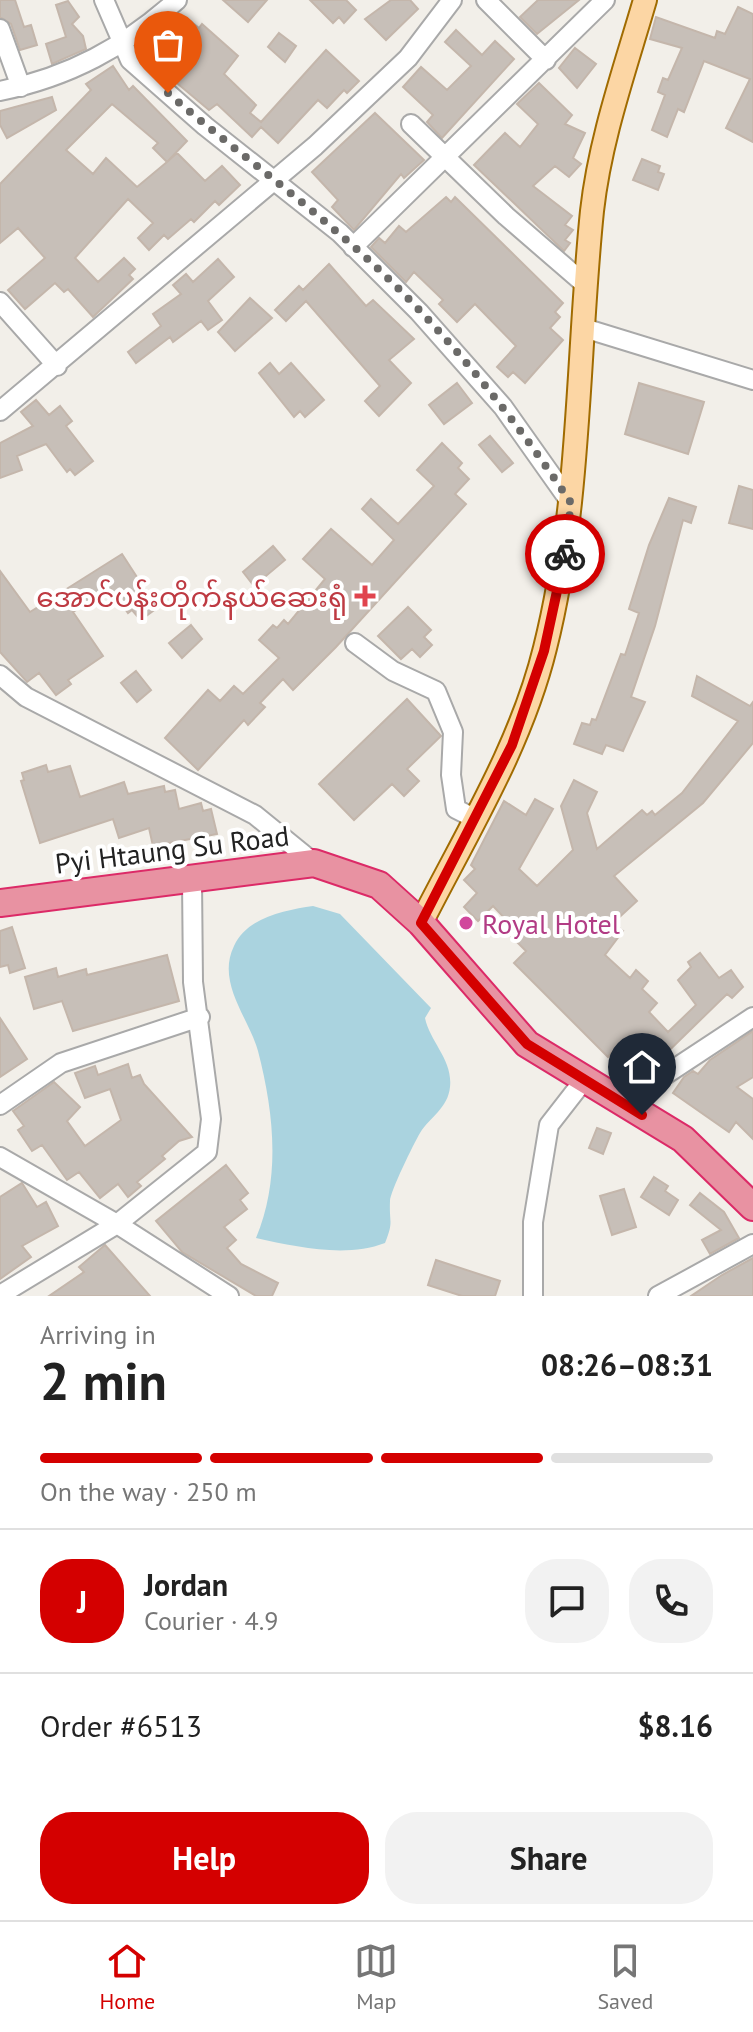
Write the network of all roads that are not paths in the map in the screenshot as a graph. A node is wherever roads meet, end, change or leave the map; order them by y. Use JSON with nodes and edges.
{"nodes":[{"id":1,"x":104,"y":0,"type":"edge"},
{"id":2,"x":177,"y":0,"type":"edge"},
{"id":3,"x":452,"y":0,"type":"edge"},
{"id":4,"x":486,"y":0,"type":"edge"},
{"id":5,"x":605,"y":0,"type":"edge"},
{"id":6,"x":645,"y":0,"type":"edge"},
{"id":7,"x":0,"y":29,"type":"edge"},
{"id":8,"x":121,"y":44,"type":"junction"},
{"id":9,"x":546,"y":60,"type":"junction"},
{"id":10,"x":21,"y":87,"type":"junction"},
{"id":11,"x":0,"y":91,"type":"edge"},
{"id":12,"x":411,"y":124,"type":"dead end"},
{"id":13,"x":448,"y":157,"type":"junction"},
{"id":14,"x":274,"y":180,"type":"junction"},
{"id":15,"x":353,"y":247,"type":"junction"},
{"id":16,"x":587,"y":286,"type":"junction"},
{"id":17,"x":0,"y":302,"type":"edge"},
{"id":18,"x":584,"y":328,"type":"junction"},
{"id":19,"x":57,"y":366,"type":"junction"},
{"id":20,"x":753,"y":380,"type":"edge"},
{"id":21,"x":0,"y":411,"type":"edge"},
{"id":22,"x":571,"y":503,"type":"junction"},
{"id":23,"x":355,"y":643,"type":"dead end"},
{"id":24,"x":0,"y":675,"type":"edge"},
{"id":25,"x":474,"y":818,"type":"junction"},
{"id":26,"x":314,"y":863,"type":"junction"},
{"id":27,"x":192,"y":881,"type":"junction"},
{"id":28,"x":0,"y":903,"type":"edge"},
{"id":29,"x":421,"y":923,"type":"junction"},
{"id":30,"x":200,"y":1017,"type":"junction"},
{"id":31,"x":753,"y":1017,"type":"edge"},
{"id":32,"x":584,"y":1080,"type":"junction"},
{"id":33,"x":621,"y":1104,"type":"junction"},
{"id":34,"x":0,"y":1105,"type":"edge"},
{"id":35,"x":0,"y":1157,"type":"edge"},
{"id":36,"x":753,"y":1207,"type":"edge"},
{"id":37,"x":117,"y":1224,"type":"junction"},
{"id":38,"x":753,"y":1244,"type":"edge"},
{"id":39,"x":5,"y":1292,"type":"edge"},
{"id":40,"x":229,"y":1296,"type":"edge"},
{"id":41,"x":533,"y":1296,"type":"edge"},
{"id":42,"x":658,"y":1296,"type":"edge"}],
"edges":[{"from":1,"to":8,"type":"street"},
{"from":2,"to":8,"type":"street"},
{"from":3,"to":14,"type":"street"},
{"from":4,"to":9,"type":"street"},
{"from":5,"to":9,"type":"street"},
{"from":6,"to":16,"type":"main road"},
{"from":7,"to":10,"type":"street"},
{"from":8,"to":10,"type":"street"},
{"from":8,"to":14,"type":"street"},
{"from":9,"to":13,"type":"street"},
{"from":10,"to":11,"type":"street"},
{"from":12,"to":13,"type":"street"},
{"from":13,"to":15,"type":"street"},
{"from":13,"to":16,"type":"street"},
{"from":14,"to":15,"type":"street"},
{"from":14,"to":19,"type":"street"},
{"from":15,"to":22,"type":"street"},
{"from":16,"to":18,"type":"main road"},
{"from":17,"to":19,"type":"street"},
{"from":18,"to":20,"type":"street"},
{"from":18,"to":22,"type":"main road"},
{"from":19,"to":21,"type":"street"},
{"from":22,"to":25,"type":"main road"},
{"from":23,"to":25,"type":"street"},
{"from":24,"to":26,"type":"street"},
{"from":25,"to":29,"type":"main road"},
{"from":26,"to":27,"type":"highway","name":"Pyi Htaung Su Road"},
{"from":26,"to":29,"type":"highway","name":"Pyi Htaung Su Road"},
{"from":27,"to":28,"type":"highway","name":"Pyi Htaung Su Road"},
{"from":27,"to":30,"type":"street"},
{"from":29,"to":32,"type":"highway","name":"Pyi Htaung Su Road"},
{"from":30,"to":34,"type":"street"},
{"from":30,"to":37,"type":"street"},
{"from":31,"to":33,"type":"street"},
{"from":32,"to":33,"type":"highway","name":"Pyi Htaung Su Road"},
{"from":32,"to":41,"type":"street"},
{"from":33,"to":36,"type":"highway","name":"Pyi Htaung Su Road"},
{"from":35,"to":37,"type":"street"},
{"from":37,"to":39,"type":"street"},
{"from":37,"to":40,"type":"street"},
{"from":38,"to":42,"type":"street"}]}
